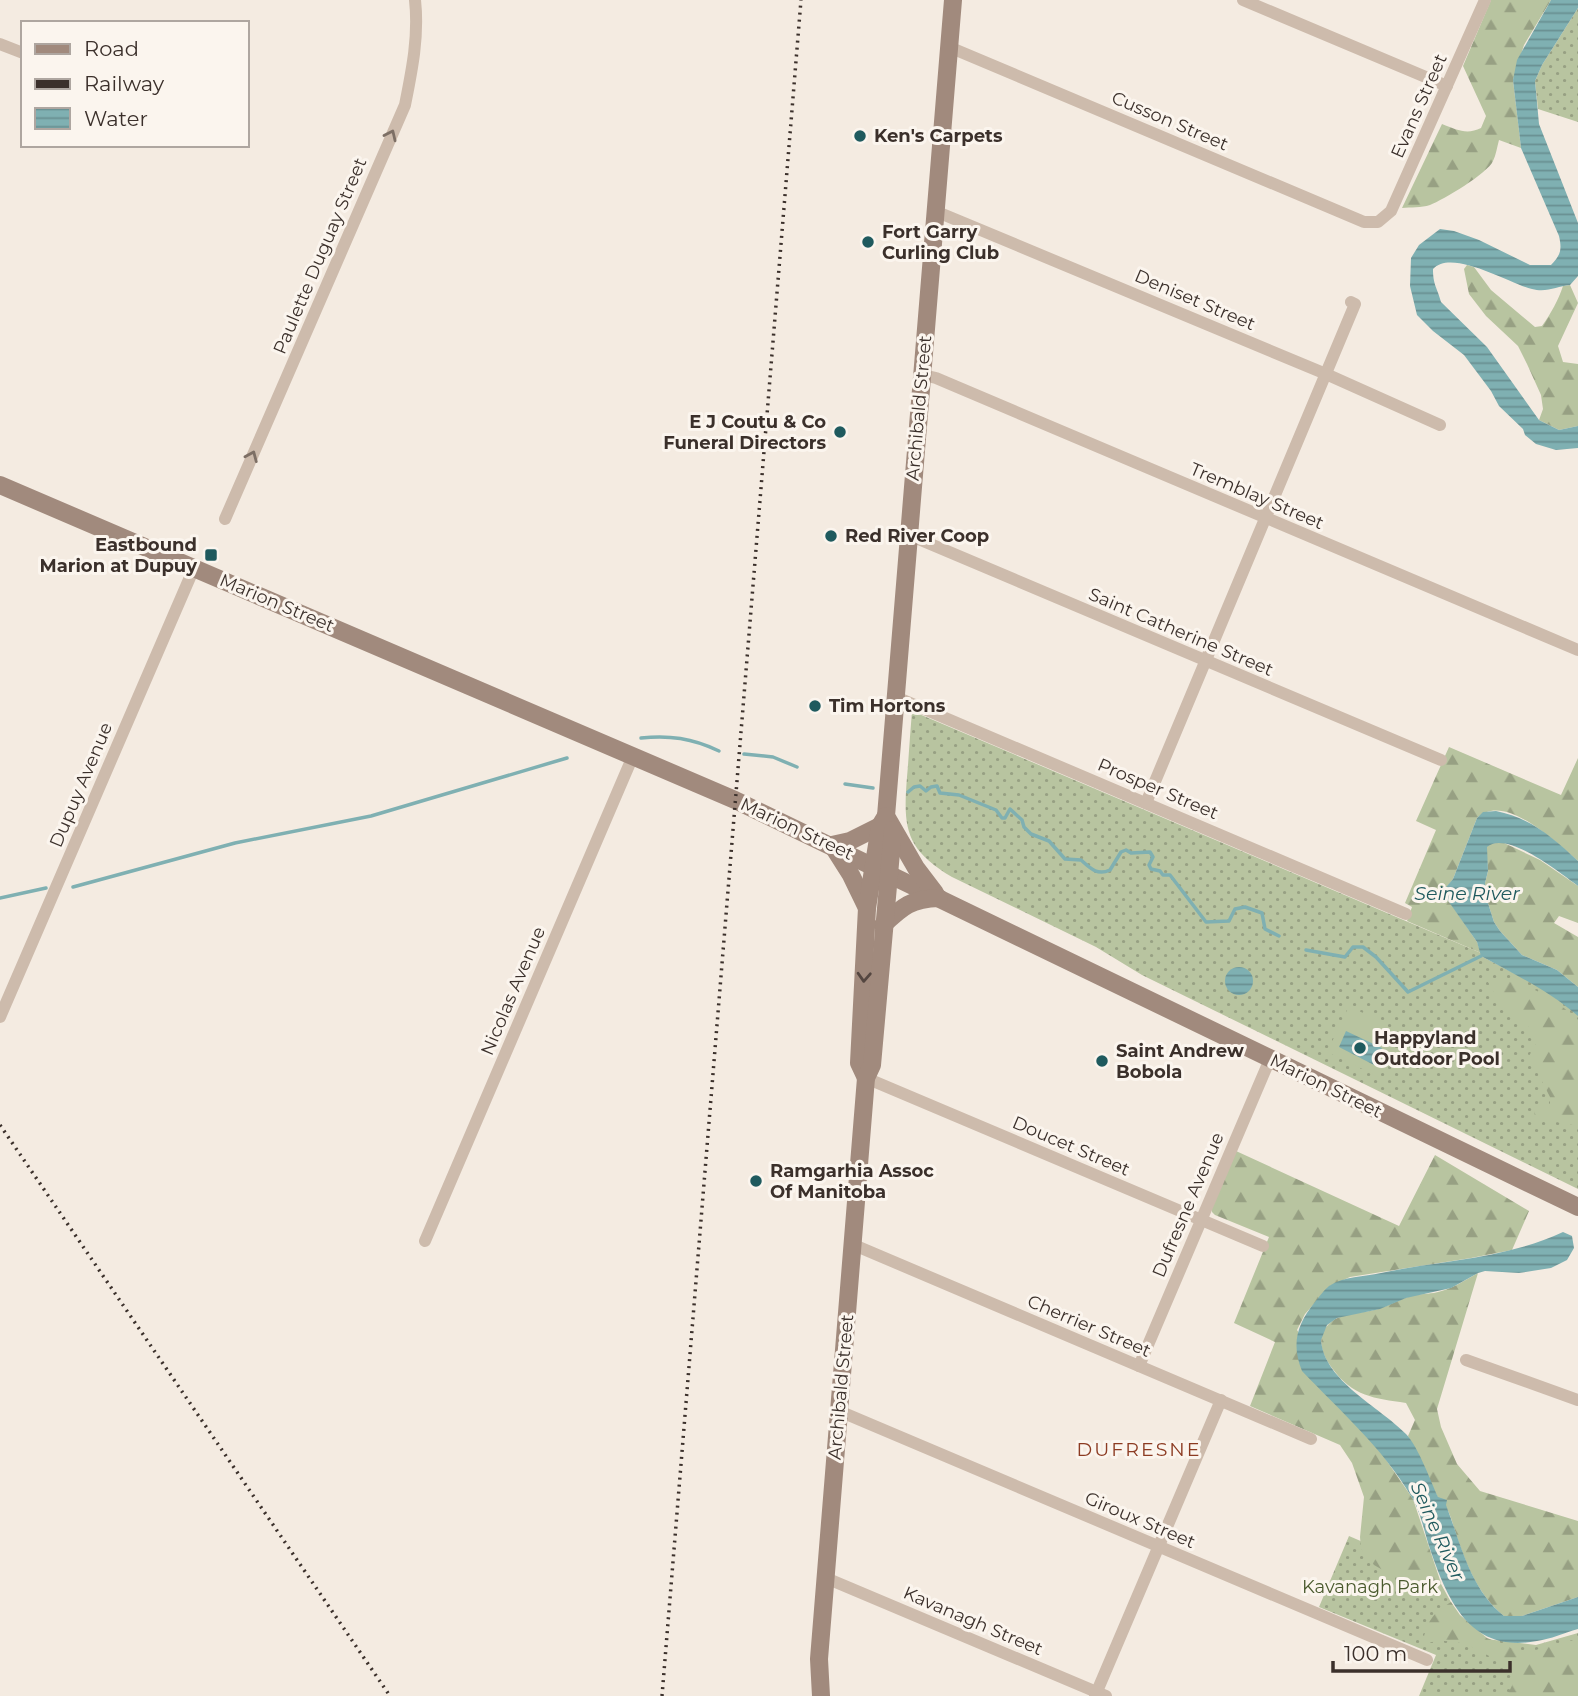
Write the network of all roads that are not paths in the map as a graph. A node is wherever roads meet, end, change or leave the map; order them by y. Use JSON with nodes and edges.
{"nodes":[{"id":1,"x":415,"y":0,"type":"edge"},
{"id":2,"x":953,"y":0,"type":"edge"},
{"id":3,"x":1243,"y":0,"type":"edge"},
{"id":4,"x":1485,"y":0,"type":"edge"},
{"id":5,"x":0,"y":44,"type":"edge"},
{"id":6,"x":949,"y":47,"type":"junction"},
{"id":7,"x":21,"y":52,"type":"edge"},
{"id":8,"x":1447,"y":86,"type":"junction"},
{"id":9,"x":935,"y":211,"type":"junction"},
{"id":10,"x":1378,"y":222,"type":"joint"},
{"id":11,"x":1351,"y":302,"type":"dead end"},
{"id":12,"x":1326,"y":374,"type":"junction"},
{"id":13,"x":923,"y":375,"type":"junction"},
{"id":14,"x":1440,"y":425,"type":"dead end"},
{"id":15,"x":0,"y":485,"type":"edge"},
{"id":16,"x":1266,"y":518,"type":"junction"},
{"id":17,"x":225,"y":519,"type":"dead end"},
{"id":18,"x":909,"y":535,"type":"junction"},
{"id":19,"x":194,"y":568,"type":"junction"},
{"id":20,"x":1578,"y":650,"type":"edge"},
{"id":21,"x":1205,"y":661,"type":"junction"},
{"id":22,"x":896,"y":697,"type":"junction"},
{"id":23,"x":633,"y":756,"type":"junction"},
{"id":24,"x":1441,"y":760,"type":"dead end"},
{"id":25,"x":1146,"y":803,"type":"junction"},
{"id":26,"x":887,"y":820,"type":"junction"},
{"id":27,"x":831,"y":845,"type":"junction"},
{"id":28,"x":881,"y":869,"type":"junction"},
{"id":29,"x":939,"y":898,"type":"junction"},
{"id":30,"x":867,"y":908,"type":"junction"},
{"id":31,"x":1406,"y":914,"type":"dead end"},
{"id":32,"x":883,"y":925,"type":"junction"},
{"id":33,"x":0,"y":1017,"type":"edge"},
{"id":34,"x":1269,"y":1059,"type":"junction"},
{"id":35,"x":866,"y":1078,"type":"junction"},
{"id":36,"x":1578,"y":1208,"type":"edge"},
{"id":37,"x":1201,"y":1219,"type":"junction"},
{"id":38,"x":425,"y":1241,"type":"dead end"},
{"id":39,"x":854,"y":1245,"type":"junction"},
{"id":40,"x":1263,"y":1246,"type":"dead end"},
{"id":41,"x":1466,"y":1360,"type":"dead end"},
{"id":42,"x":1139,"y":1366,"type":"junction"},
{"id":43,"x":1222,"y":1400,"type":"junction"},
{"id":44,"x":1578,"y":1400,"type":"edge"},
{"id":45,"x":839,"y":1411,"type":"junction"},
{"id":46,"x":1311,"y":1439,"type":"dead end"},
{"id":47,"x":1159,"y":1547,"type":"junction"},
{"id":48,"x":825,"y":1578,"type":"junction"},
{"id":49,"x":1427,"y":1660,"type":"dead end"},
{"id":50,"x":1099,"y":1695,"type":"edge"},
{"id":51,"x":821,"y":1696,"type":"edge"}],
"edges":[{"from":17,"to":1,"type":"street","name":"Paulette Duguay Street","one_way":true},
{"from":2,"to":6,"type":"main road","name":"Archibald Street"},
{"from":3,"to":8,"type":"street"},
{"from":4,"to":8,"type":"street","name":"Evans Street"},
{"from":5,"to":7,"type":"street"},
{"from":6,"to":9,"type":"main road","name":"Archibald Street"},
{"from":6,"to":10,"type":"street","name":"Cusson Street"},
{"from":8,"to":10,"type":"street","name":"Evans Street"},
{"from":9,"to":12,"type":"street","name":"Deniset Street"},
{"from":9,"to":13,"type":"main road","name":"Archibald Street"},
{"from":11,"to":12,"type":"street"},
{"from":12,"to":14,"type":"street","name":"Deniset Street"},
{"from":12,"to":16,"type":"street"},
{"from":13,"to":16,"type":"street","name":"Tremblay Street"},
{"from":13,"to":18,"type":"main road","name":"Archibald Street"},
{"from":15,"to":19,"type":"main road","name":"Marion Street"},
{"from":16,"to":20,"type":"street","name":"Tremblay Street"},
{"from":16,"to":21,"type":"street"},
{"from":18,"to":21,"type":"street","name":"Saint Catherine Street"},
{"from":18,"to":22,"type":"main road","name":"Archibald Street"},
{"from":19,"to":23,"type":"main road","name":"Marion Street"},
{"from":19,"to":33,"type":"street","name":"Dupuy Avenue"},
{"from":21,"to":24,"type":"street","name":"Saint Catherine Street"},
{"from":21,"to":25,"type":"street"},
{"from":22,"to":25,"type":"street","name":"Prosper Street"},
{"from":22,"to":26,"type":"main road","name":"Archibald Street"},
{"from":23,"to":27,"type":"main road","name":"Marion Street"},
{"from":23,"to":38,"type":"street","name":"Nicolas Avenue"},
{"from":25,"to":31,"type":"street","name":"Prosper Street"},
{"from":26,"to":27,"type":"main road"},
{"from":26,"to":28,"type":"main road","name":"Archibald Street"},
{"from":26,"to":29,"type":"main road"},
{"from":27,"to":28,"type":"main road","name":"Marion Street"},
{"from":27,"to":30,"type":"main road"},
{"from":28,"to":29,"type":"main road","name":"Marion Street"},
{"from":28,"to":30,"type":"main road","name":"Archibald Street"},
{"from":28,"to":32,"type":"main road","name":"Archibald Street"},
{"from":29,"to":32,"type":"main road"},
{"from":29,"to":34,"type":"main road","name":"Marion Street"},
{"from":30,"to":35,"type":"main road","name":"Archibald Street","one_way":true},
{"from":32,"to":35,"type":"main road","name":"Archibald Street"},
{"from":34,"to":36,"type":"main road","name":"Marion Street"},
{"from":34,"to":37,"type":"street","name":"Dufresne Avenue"},
{"from":35,"to":37,"type":"street","name":"Doucet Street"},
{"from":35,"to":39,"type":"main road","name":"Archibald Street"},
{"from":37,"to":40,"type":"street","name":"Doucet Street"},
{"from":37,"to":42,"type":"street","name":"Dufresne Avenue"},
{"from":39,"to":42,"type":"street","name":"Cherrier Street"},
{"from":39,"to":45,"type":"main road","name":"Archibald Street"},
{"from":41,"to":44,"type":"street"},
{"from":42,"to":43,"type":"street","name":"Cherrier Street"},
{"from":43,"to":46,"type":"street","name":"Cherrier Street"},
{"from":43,"to":47,"type":"street"},
{"from":45,"to":47,"type":"street","name":"Giroux Street"},
{"from":45,"to":48,"type":"main road","name":"Archibald Street"},
{"from":47,"to":49,"type":"street","name":"Giroux Street"},
{"from":47,"to":50,"type":"street"},
{"from":48,"to":50,"type":"street","name":"Kavanagh Street"},
{"from":48,"to":51,"type":"main road","name":"Archibald Street"}]}
